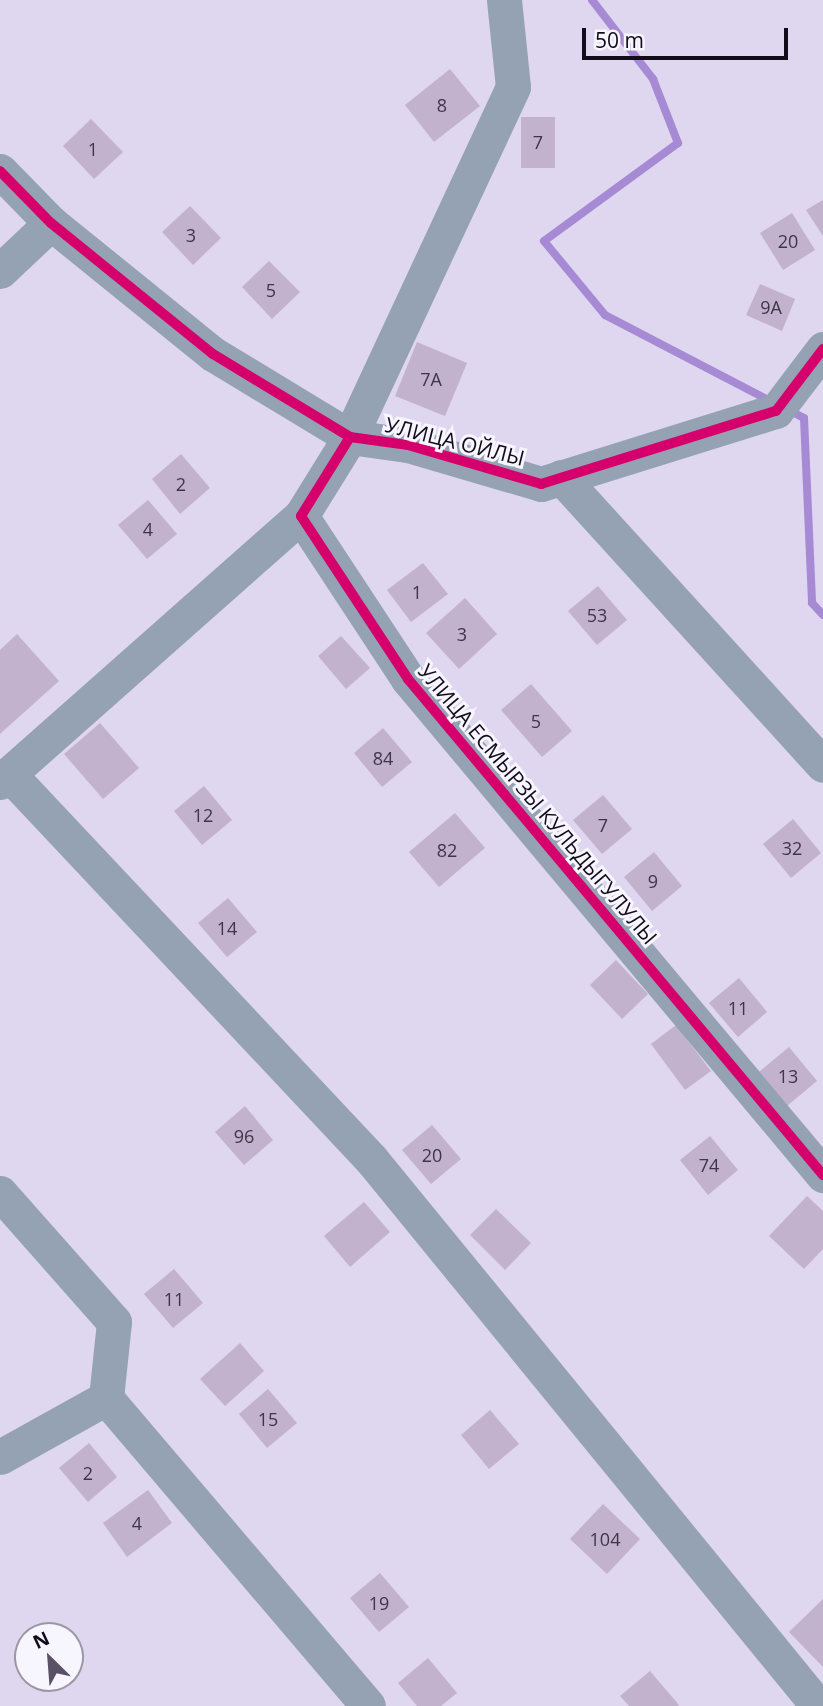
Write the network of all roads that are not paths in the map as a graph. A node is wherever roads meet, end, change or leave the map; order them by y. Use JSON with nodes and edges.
{"nodes":[{"id":1,"x":504,"y":0,"type":"edge"},
{"id":2,"x":0,"y":171,"type":"edge"},
{"id":3,"x":51,"y":223,"type":"junction"},
{"id":4,"x":0,"y":271,"type":"edge"},
{"id":5,"x":823,"y":349,"type":"edge"},
{"id":6,"x":351,"y":437,"type":"junction"},
{"id":7,"x":561,"y":477,"type":"junction"},
{"id":8,"x":301,"y":516,"type":"junction"},
{"id":9,"x":823,"y":765,"type":"edge"},
{"id":10,"x":5,"y":778,"type":"edge"},
{"id":11,"x":823,"y":1175,"type":"edge"},
{"id":12,"x":0,"y":1194,"type":"edge"},
{"id":13,"x":106,"y":1398,"type":"junction"},
{"id":14,"x":0,"y":1457,"type":"edge"},
{"id":15,"x":368,"y":1706,"type":"edge"},
{"id":16,"x":818,"y":1706,"type":"edge"}],
"edges":[{"from":1,"to":6,"type":"street"},
{"from":2,"to":3,"type":"street","name":"УЛИЦА ОЙЛЫ"},
{"from":3,"to":4,"type":"street"},
{"from":3,"to":6,"type":"street","name":"УЛИЦА ОЙЛЫ"},
{"from":5,"to":7,"type":"street","name":"УЛИЦА ОЙЛЫ"},
{"from":6,"to":7,"type":"street","name":"УЛИЦА ОЙЛЫ"},
{"from":6,"to":8,"type":"street"},
{"from":7,"to":9,"type":"street"},
{"from":8,"to":10,"type":"street"},
{"from":8,"to":11,"type":"street","name":"УЛИЦА ЕСМЫРЗЫ КУЛЬДЫГУЛУЛЫ"},
{"from":10,"to":16,"type":"street"},
{"from":12,"to":13,"type":"street"},
{"from":13,"to":14,"type":"street"},
{"from":13,"to":15,"type":"street"}]}
